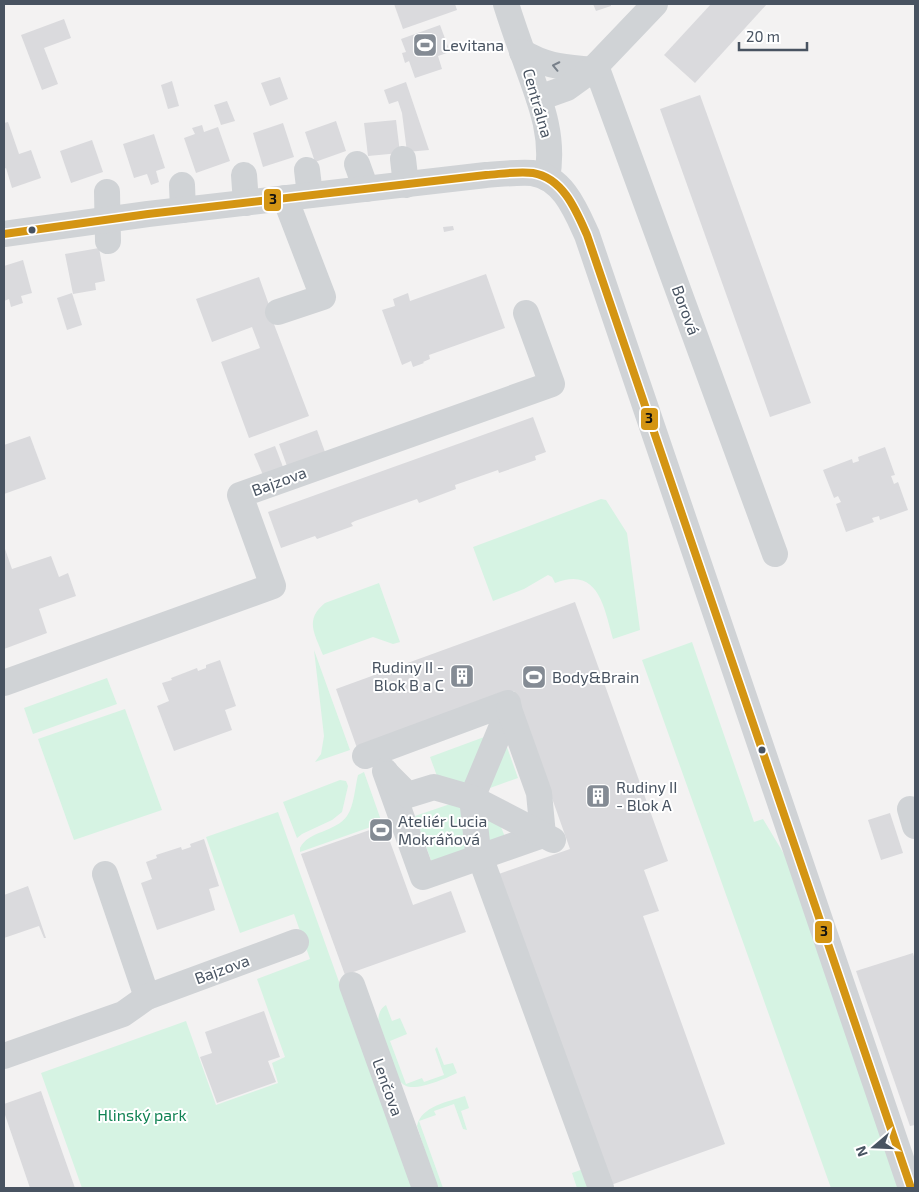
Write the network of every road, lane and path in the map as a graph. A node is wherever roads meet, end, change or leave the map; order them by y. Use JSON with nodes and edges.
{"nodes":[{"id":1,"x":506,"y":4,"type":"edge"},
{"id":2,"x":655,"y":4,"type":"edge"},
{"id":3,"x":522,"y":52,"type":"junction"},
{"id":4,"x":594,"y":68,"type":"junction"},
{"id":5,"x":539,"y":98,"type":"junction"},
{"id":6,"x":357,"y":164,"type":"dead end"},
{"id":7,"x":244,"y":175,"type":"dead end"},
{"id":8,"x":548,"y":178,"type":"junction"},
{"id":9,"x":301,"y":188,"type":"junction"},
{"id":10,"x":366,"y":189,"type":"junction"},
{"id":11,"x":107,"y":192,"type":"dead end"},
{"id":12,"x":246,"y":203,"type":"junction"},
{"id":13,"x":108,"y":230,"type":"junction"},
{"id":14,"x":13,"y":233,"type":"edge"},
{"id":15,"x":278,"y":312,"type":"dead end"},
{"id":16,"x":526,"y":313,"type":"dead end"},
{"id":17,"x":775,"y":554,"type":"dead end"},
{"id":18,"x":4,"y":683,"type":"edge"},
{"id":19,"x":510,"y":709,"type":"junction"},
{"id":20,"x":385,"y":771,"type":"junction"},
{"id":21,"x":472,"y":798,"type":"junction"},
{"id":22,"x":550,"y":839,"type":"junction"},
{"id":23,"x":480,"y":857,"type":"junction"},
{"id":24,"x":105,"y":874,"type":"dead end"},
{"id":25,"x":296,"y":942,"type":"dead end"},
{"id":26,"x":352,"y":985,"type":"dead end"},
{"id":27,"x":147,"y":997,"type":"junction"},
{"id":28,"x":4,"y":1056,"type":"edge"},
{"id":29,"x":425,"y":1188,"type":"edge"},
{"id":30,"x":601,"y":1188,"type":"edge"},
{"id":31,"x":912,"y":1188,"type":"edge"}],
"edges":[{"from":1,"to":3,"type":"street","name":"Centrálna"},
{"from":2,"to":4,"type":"street"},
{"from":4,"to":3,"type":"street","one_way":true},
{"from":3,"to":5,"type":"street","name":"Centrálna"},
{"from":4,"to":5,"type":"street"},
{"from":4,"to":17,"type":"street","name":"Borová"},
{"from":5,"to":8,"type":"street","name":"Centrálna"},
{"from":6,"to":10,"type":"street"},
{"from":7,"to":12,"type":"street"},
{"from":8,"to":10,"type":"street"},
{"from":8,"to":31,"type":"street"},
{"from":9,"to":10,"type":"street"},
{"from":9,"to":12,"type":"street"},
{"from":9,"to":15,"type":"street"},
{"from":11,"to":13,"type":"street"},
{"from":12,"to":13,"type":"street"},
{"from":13,"to":14,"type":"street"},
{"from":16,"to":18,"type":"street","name":"Bajzova"},
{"from":19,"to":20,"type":"street"},
{"from":19,"to":21,"type":"street"},
{"from":19,"to":22,"type":"street"},
{"from":20,"to":21,"type":"street"},
{"from":20,"to":23,"type":"street"},
{"from":21,"to":22,"type":"street"},
{"from":21,"to":23,"type":"street"},
{"from":22,"to":23,"type":"street"},
{"from":23,"to":30,"type":"street"},
{"from":24,"to":27,"type":"street"},
{"from":25,"to":27,"type":"street","name":"Bajzova"},
{"from":26,"to":29,"type":"street","name":"Lenčova"},
{"from":27,"to":28,"type":"street","name":"Bajzova"}]}
